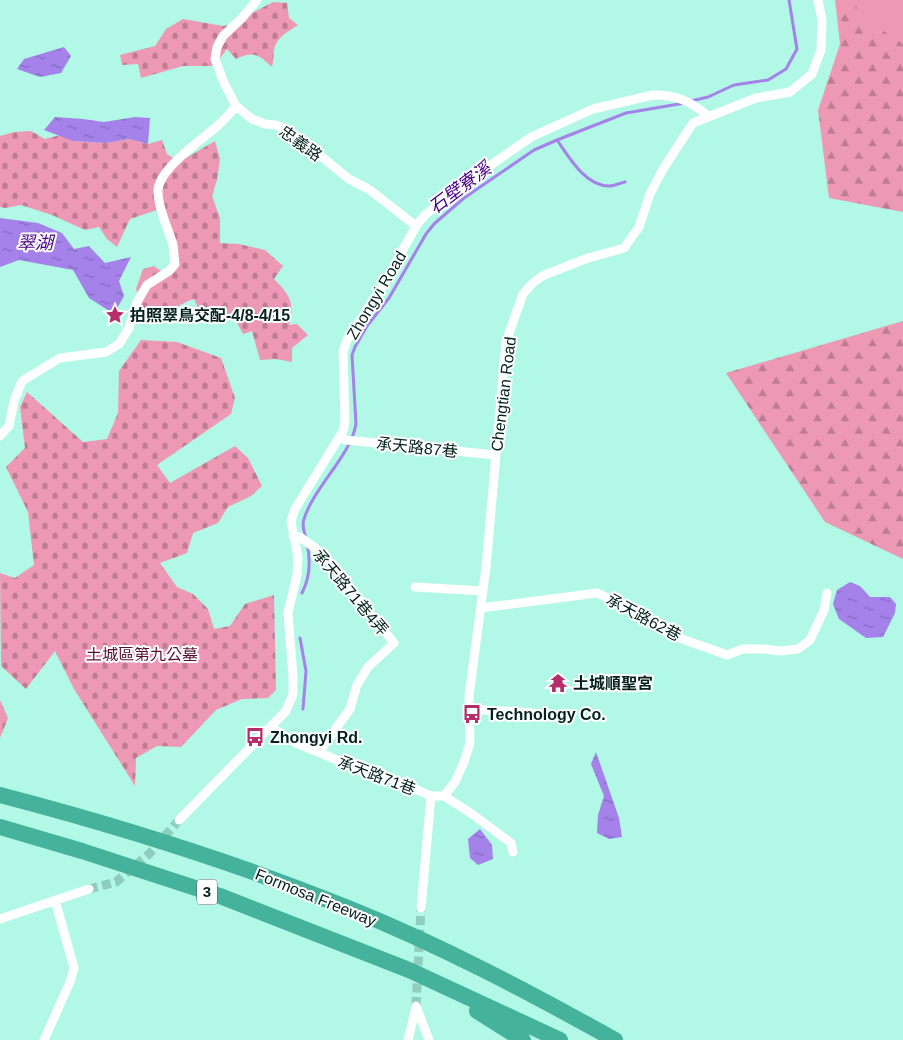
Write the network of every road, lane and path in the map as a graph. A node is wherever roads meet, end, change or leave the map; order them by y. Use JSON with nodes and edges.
{"nodes":[{"id":1,"x":256,"y":0,"type":"edge"},
{"id":2,"x":818,"y":0,"type":"edge"},
{"id":3,"x":236,"y":106,"type":"junction"},
{"id":4,"x":708,"y":116,"type":"junction"},
{"id":5,"x":416,"y":226,"type":"junction"},
{"id":6,"x":0,"y":436,"type":"edge"},
{"id":7,"x":343,"y":438,"type":"junction"},
{"id":8,"x":495,"y":455,"type":"junction"},
{"id":9,"x":297,"y":536,"type":"junction"},
{"id":10,"x":415,"y":587,"type":"dead end"},
{"id":11,"x":483,"y":591,"type":"junction"},
{"id":12,"x":827,"y":593,"type":"dead end"},
{"id":13,"x":481,"y":608,"type":"junction"},
{"id":14,"x":469,"y":709,"type":"junction"},
{"id":15,"x":533,"y":713,"type":"dead end"},
{"id":16,"x":271,"y":727,"type":"junction"},
{"id":17,"x":319,"y":752,"type":"junction"},
{"id":18,"x":0,"y":796,"type":"edge"},
{"id":19,"x":431,"y":796,"type":"junction"},
{"id":20,"x":444,"y":796,"type":"junction"},
{"id":21,"x":179,"y":820,"type":"tunnel mouth"},
{"id":22,"x":0,"y":828,"type":"edge"},
{"id":23,"x":513,"y":852,"type":"dead end"},
{"id":24,"x":89,"y":889,"type":"tunnel mouth"},
{"id":25,"x":56,"y":900,"type":"junction"},
{"id":26,"x":420,"y":908,"type":"tunnel mouth"},
{"id":27,"x":0,"y":918,"type":"edge"},
{"id":28,"x":426,"y":978,"type":"junction"},
{"id":29,"x":409,"y":1037,"type":"edge"},
{"id":30,"x":428,"y":1039,"type":"edge"},
{"id":31,"x":44,"y":1040,"type":"edge"},
{"id":32,"x":523,"y":1040,"type":"edge"},
{"id":33,"x":560,"y":1040,"type":"edge"},
{"id":34,"x":615,"y":1040,"type":"edge"}],
"edges":[{"from":1,"to":3,"type":"street","name":"忠義路"},
{"from":2,"to":4,"type":"street","name":"Chengtian Road"},
{"from":3,"to":5,"type":"street","name":"忠義路"},
{"from":3,"to":6,"type":"street"},
{"from":4,"to":5,"type":"street","name":"Zhongyi Road"},
{"from":4,"to":8,"type":"street","name":"Chengtian Road"},
{"from":5,"to":7,"type":"street","name":"Zhongyi Road"},
{"from":7,"to":8,"type":"street","name":"承天路87巷"},
{"from":7,"to":9,"type":"street","name":"Zhongyi Road"},
{"from":8,"to":11,"type":"street","name":"Chengtian Road"},
{"from":9,"to":16,"type":"street","name":"Zhongyi Road"},
{"from":9,"to":17,"type":"street","name":"承天路71巷4弄"},
{"from":10,"to":11,"type":"street"},
{"from":11,"to":13,"type":"street","name":"Chengtian Road"},
{"from":12,"to":13,"type":"street","name":"承天路62巷"},
{"from":13,"to":14,"type":"street","name":"Chengtian Road"},
{"from":14,"to":15,"type":"street"},
{"from":14,"to":20,"type":"street","name":"Chengtian Road"},
{"from":16,"to":17,"type":"street","name":"承天路71巷"},
{"from":16,"to":21,"type":"street","name":"Zhongyi Road"},
{"from":17,"to":19,"type":"street","name":"承天路71巷"},
{"from":18,"to":34,"type":"highway","name":"Formosa Freeway","number":"3"},
{"from":19,"to":20,"type":"street"},
{"from":19,"to":26,"type":"street"},
{"from":20,"to":23,"type":"street"},
{"from":22,"to":28,"type":"highway","name":"Formosa Freeway","number":"3"},
{"from":24,"to":25,"type":"street"},
{"from":25,"to":27,"type":"street"},
{"from":25,"to":31,"type":"street"},
{"from":28,"to":32,"type":"highway"},
{"from":28,"to":33,"type":"highway","name":"Formosa Freeway","number":"3"},
{"from":29,"to":30,"type":"street"},
{"from":29,"to":30,"type":"street"}]}
